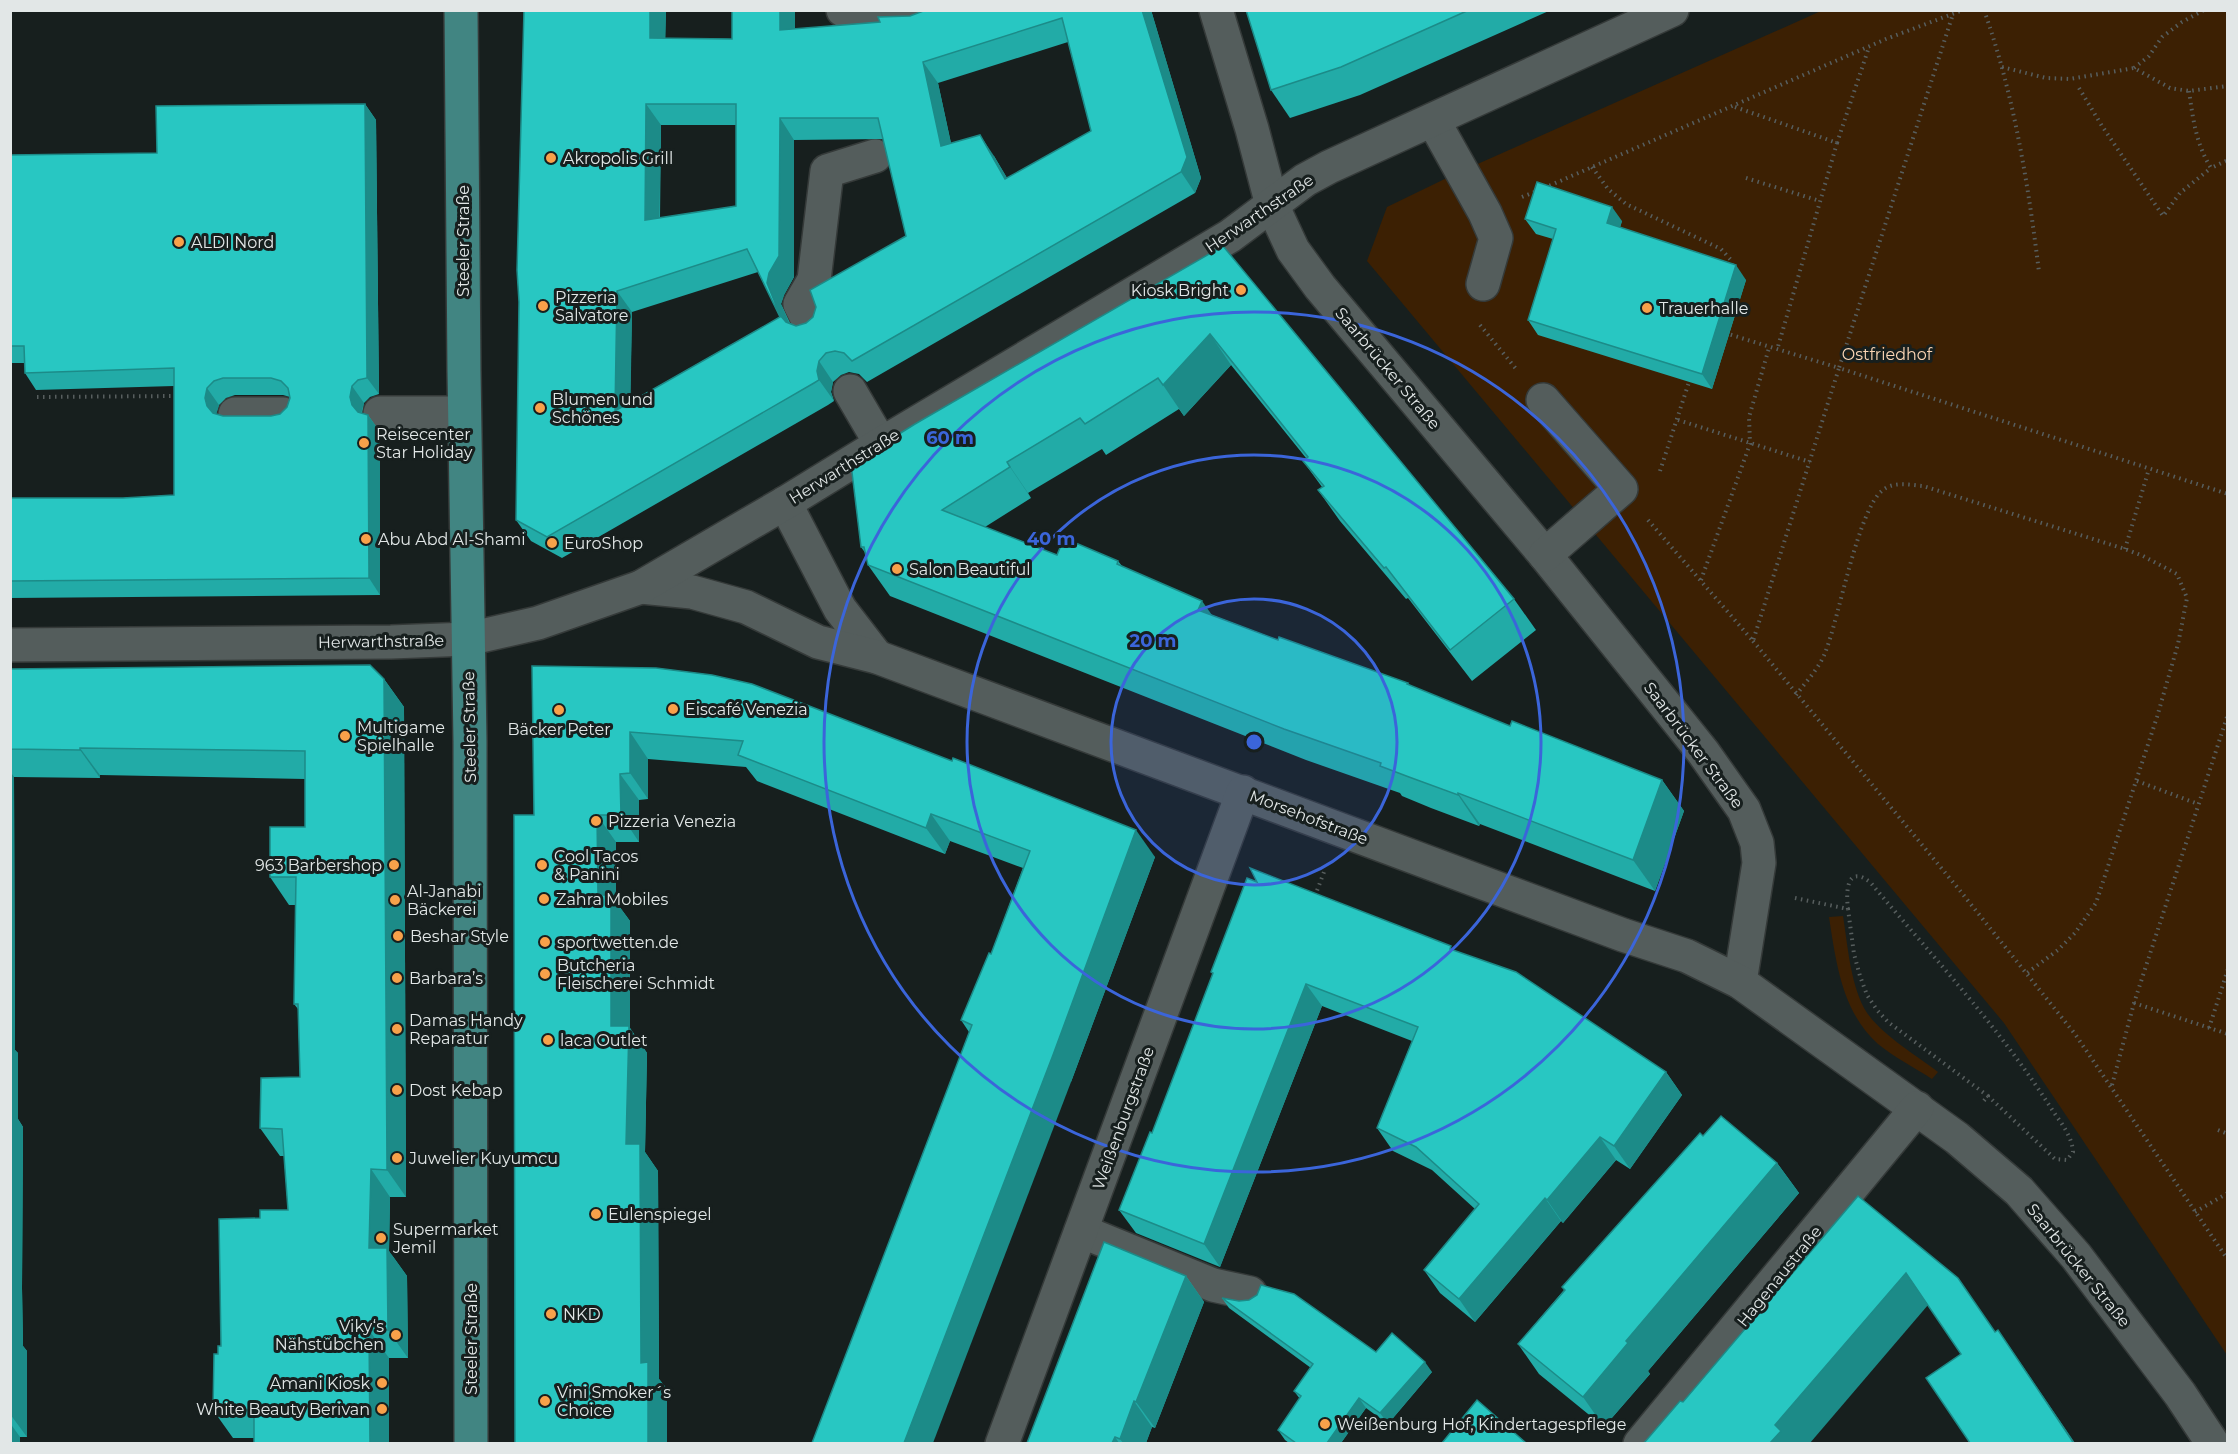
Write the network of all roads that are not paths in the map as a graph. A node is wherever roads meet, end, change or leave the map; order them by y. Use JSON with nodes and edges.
{"nodes":[{"id":1,"x":460,"y":10,"type":"edge"},
{"id":2,"x":843,"y":10,"type":"edge"},
{"id":3,"x":947,"y":10,"type":"edge"},
{"id":4,"x":1216,"y":10,"type":"edge"},
{"id":5,"x":1672,"y":10,"type":"edge"},
{"id":6,"x":1433,"y":120,"type":"junction"},
{"id":7,"x":875,"y":156,"type":"dead end"},
{"id":8,"x":1272,"y":205,"type":"junction"},
{"id":9,"x":1483,"y":284,"type":"road end"},
{"id":10,"x":812,"y":328,"type":"edge"},
{"id":11,"x":850,"y":391,"type":"edge"},
{"id":12,"x":1543,"y":400,"type":"road end"},
{"id":13,"x":464,"y":412,"type":"junction"},
{"id":14,"x":380,"y":413,"type":"dead end"},
{"id":15,"x":235,"y":414,"type":"edge"},
{"id":16,"x":282,"y":414,"type":"edge"},
{"id":17,"x":880,"y":444,"type":"junction"},
{"id":18,"x":785,"y":503,"type":"junction"},
{"id":19,"x":1545,"y":555,"type":"junction"},
{"id":20,"x":641,"y":587,"type":"junction"},
{"id":21,"x":468,"y":639,"type":"junction"},
{"id":22,"x":10,"y":645,"type":"edge"},
{"id":23,"x":877,"y":657,"type":"junction"},
{"id":24,"x":1243,"y":792,"type":"junction"},
{"id":25,"x":1740,"y":982,"type":"junction"},
{"id":26,"x":1917,"y":1108,"type":"junction"},
{"id":27,"x":1081,"y":1231,"type":"junction"},
{"id":28,"x":1250,"y":1293,"type":"dead end"},
{"id":29,"x":471,"y":1443,"type":"edge"},
{"id":30,"x":1002,"y":1443,"type":"edge"},
{"id":31,"x":1640,"y":1443,"type":"edge"},
{"id":32,"x":2213,"y":1443,"type":"edge"}],
"edges":[{"from":1,"to":13,"type":"main road","name":"Steeler Straße"},
{"from":2,"to":3,"type":"street"},
{"from":4,"to":8,"type":"street","name":"Saarbrücker Straße"},
{"from":5,"to":6,"type":"street","name":"Herwarthstraße"},
{"from":6,"to":8,"type":"street","name":"Herwarthstraße"},
{"from":6,"to":9,"type":"street"},
{"from":7,"to":10,"type":"street"},
{"from":8,"to":17,"type":"street","name":"Herwarthstraße"},
{"from":8,"to":19,"type":"street","name":"Saarbrücker Straße"},
{"from":11,"to":17,"type":"street"},
{"from":12,"to":19,"type":"street"},
{"from":13,"to":14,"type":"street"},
{"from":13,"to":21,"type":"main road","name":"Steeler Straße"},
{"from":15,"to":16,"type":"street"},
{"from":17,"to":18,"type":"street","name":"Herwarthstraße"},
{"from":18,"to":20,"type":"street","name":"Herwarthstraße"},
{"from":18,"to":23,"type":"street"},
{"from":19,"to":25,"type":"street","name":"Saarbrücker Straße"},
{"from":20,"to":21,"type":"street","name":"Herwarthstraße"},
{"from":20,"to":23,"type":"street","name":"Morsehofstraße"},
{"from":21,"to":22,"type":"street","name":"Herwarthstraße"},
{"from":21,"to":29,"type":"main road","name":"Steeler Straße"},
{"from":23,"to":24,"type":"street","name":"Morsehofstraße"},
{"from":24,"to":25,"type":"street","name":"Morsehofstraße"},
{"from":24,"to":27,"type":"street","name":"Weißenburgstraße"},
{"from":25,"to":26,"type":"street","name":"Saarbrücker Straße"},
{"from":26,"to":31,"type":"street","name":"Hagenaustraße"},
{"from":26,"to":32,"type":"street","name":"Saarbrücker Straße"},
{"from":27,"to":28,"type":"street"},
{"from":27,"to":30,"type":"street","name":"Weißenburgstraße"}]}
